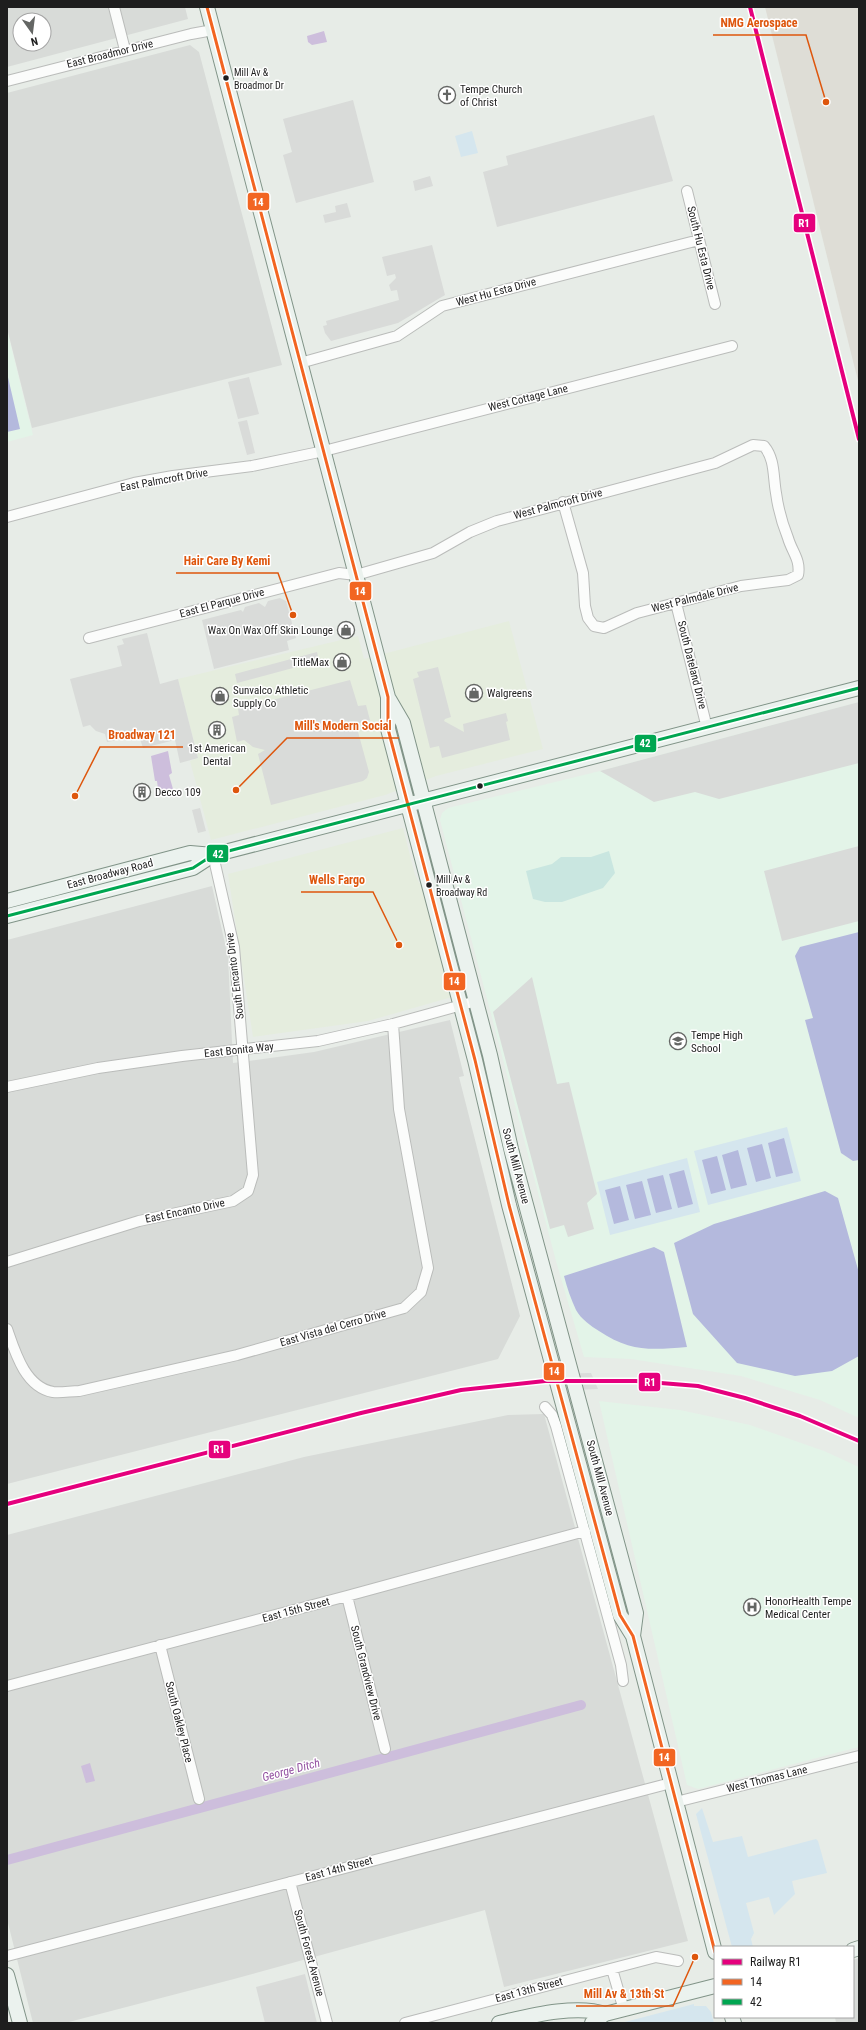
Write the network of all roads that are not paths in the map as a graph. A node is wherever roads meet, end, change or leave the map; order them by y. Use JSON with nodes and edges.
{"nodes":[{"id":1,"x":114,"y":7,"type":"edge"},
{"id":2,"x":206,"y":7,"type":"edge"},
{"id":3,"x":213,"y":30,"type":"junction"},
{"id":4,"x":125,"y":50,"type":"junction"},
{"id":5,"x":7,"y":81,"type":"edge"},
{"id":6,"x":687,"y":191,"type":"dead end"},
{"id":7,"x":699,"y":240,"type":"junction"},
{"id":8,"x":715,"y":304,"type":"dead end"},
{"id":9,"x":732,"y":346,"type":"dead end"},
{"id":10,"x":300,"y":363,"type":"junction"},
{"id":11,"x":324,"y":451,"type":"junction"},
{"id":12,"x":564,"y":502,"type":"junction"},
{"id":13,"x":7,"y":517,"type":"edge"},
{"id":14,"x":356,"y":575,"type":"junction"},
{"id":15,"x":798,"y":575,"type":"joint"},
{"id":16,"x":676,"y":603,"type":"junction"},
{"id":17,"x":89,"y":638,"type":"dead end"},
{"id":18,"x":859,"y":688,"type":"edge"},
{"id":19,"x":388,"y":697,"type":"junction"},
{"id":20,"x":707,"y":728,"type":"junction"},
{"id":21,"x":423,"y":801,"type":"junction"},
{"id":22,"x":408,"y":805,"type":"junction"},
{"id":23,"x":213,"y":855,"type":"junction"},
{"id":24,"x":7,"y":901,"type":"edge"},
{"id":25,"x":7,"y":916,"type":"edge"},
{"id":26,"x":465,"y":1004,"type":"junction"},
{"id":27,"x":393,"y":1024,"type":"junction"},
{"id":28,"x":242,"y":1050,"type":"junction"},
{"id":29,"x":7,"y":1087,"type":"edge"},
{"id":30,"x":7,"y":1262,"type":"edge"},
{"id":31,"x":7,"y":1329,"type":"edge"},
{"id":32,"x":545,"y":1407,"type":"dead end"},
{"id":33,"x":585,"y":1531,"type":"junction"},
{"id":34,"x":347,"y":1596,"type":"junction"},
{"id":35,"x":633,"y":1636,"type":"junction"},
{"id":36,"x":160,"y":1645,"type":"junction"},
{"id":37,"x":623,"y":1681,"type":"dead end"},
{"id":38,"x":7,"y":1686,"type":"edge"},
{"id":39,"x":385,"y":1750,"type":"dead end"},
{"id":40,"x":859,"y":1756,"type":"edge"},
{"id":41,"x":671,"y":1782,"type":"junction"},
{"id":42,"x":199,"y":1799,"type":"dead end"},
{"id":43,"x":676,"y":1802,"type":"junction"},
{"id":44,"x":290,"y":1882,"type":"junction"},
{"id":45,"x":714,"y":1948,"type":"edge"},
{"id":46,"x":7,"y":1956,"type":"edge"},
{"id":47,"x":678,"y":1961,"type":"dead end"},
{"id":48,"x":612,"y":1969,"type":"junction"},
{"id":49,"x":7,"y":1976,"type":"edge"},
{"id":50,"x":714,"y":1986,"type":"edge"},
{"id":51,"x":624,"y":2010,"type":"junction"},
{"id":52,"x":605,"y":2014,"type":"junction"},
{"id":53,"x":20,"y":2023,"type":"edge"},
{"id":54,"x":327,"y":2023,"type":"edge"},
{"id":55,"x":405,"y":2023,"type":"edge"},
{"id":56,"x":499,"y":2023,"type":"edge"},
{"id":57,"x":592,"y":2023,"type":"edge"}],
"edges":[{"from":1,"to":4,"type":"street"},
{"from":2,"to":3,"type":"main road","name":"South Mill Avenue"},
{"from":3,"to":4,"type":"street","name":"East Broadmor Drive"},
{"from":3,"to":10,"type":"main road","name":"South Mill Avenue"},
{"from":4,"to":5,"type":"street","name":"East Broadmor Drive"},
{"from":6,"to":7,"type":"street","name":"South Hu Esta Drive"},
{"from":7,"to":8,"type":"street","name":"South Hu Esta Drive"},
{"from":7,"to":10,"type":"street","name":"West Hu Esta Drive"},
{"from":9,"to":11,"type":"street","name":"West Cottage Lane"},
{"from":10,"to":11,"type":"main road","name":"South Mill Avenue"},
{"from":11,"to":13,"type":"street","name":"East Palmcroft Drive"},
{"from":11,"to":14,"type":"main road","name":"South Mill Avenue"},
{"from":12,"to":14,"type":"street","name":"West Palmcroft Drive"},
{"from":12,"to":15,"type":"street","name":"West Palmcroft Drive"},
{"from":12,"to":16,"type":"street","name":"West Palmdale Drive"},
{"from":14,"to":17,"type":"street","name":"East El Parque Drive"},
{"from":14,"to":19,"type":"main road","name":"South Mill Avenue"},
{"from":15,"to":16,"type":"street","name":"West Palmdale Drive"},
{"from":16,"to":20,"type":"street","name":"South Dateland Drive"},
{"from":18,"to":20,"type":"main road","name":"East Broadway Road"},
{"from":19,"to":21,"type":"main road","name":"South Mill Avenue"},
{"from":19,"to":22,"type":"main road","name":"South Mill Avenue"},
{"from":20,"to":21,"type":"main road","name":"East Broadway Road"},
{"from":21,"to":22,"type":"main road","name":"East Broadway Road"},
{"from":21,"to":35,"type":"main road","name":"South Mill Avenue"},
{"from":22,"to":23,"type":"main road","name":"East Broadway Road"},
{"from":22,"to":26,"type":"main road","name":"South Mill Avenue"},
{"from":23,"to":24,"type":"main road","name":"East Broadway Road"},
{"from":23,"to":25,"type":"main road","name":"East Broadway Road"},
{"from":23,"to":28,"type":"street","name":"South Encanto Drive"},
{"from":26,"to":27,"type":"street","name":"East Bonita Way"},
{"from":26,"to":35,"type":"main road","name":"South Mill Avenue"},
{"from":27,"to":28,"type":"street","name":"East Bonita Way"},
{"from":27,"to":31,"type":"street","name":"East Vista del Cerro Drive"},
{"from":28,"to":29,"type":"street","name":"East Bonita Way"},
{"from":28,"to":30,"type":"street","name":"East Encanto Drive"},
{"from":32,"to":33,"type":"street"},
{"from":33,"to":34,"type":"street","name":"East 15th Street"},
{"from":33,"to":37,"type":"street"},
{"from":34,"to":36,"type":"street","name":"East 15th Street"},
{"from":34,"to":39,"type":"street","name":"South Grandview Drive"},
{"from":35,"to":41,"type":"main road","name":"South Mill Avenue"},
{"from":36,"to":38,"type":"street","name":"East 15th Street"},
{"from":36,"to":42,"type":"street","name":"South Oakley Place"},
{"from":40,"to":43,"type":"street","name":"West Thomas Lane"},
{"from":41,"to":43,"type":"main road","name":"South Mill Avenue"},
{"from":41,"to":44,"type":"street","name":"East 14th Street"},
{"from":43,"to":45,"type":"main road","name":"South Mill Avenue"},
{"from":44,"to":46,"type":"street","name":"East 14th Street"},
{"from":44,"to":54,"type":"street","name":"South Forest Avenue"},
{"from":47,"to":48,"type":"street","name":"East 13th Street"},
{"from":48,"to":51,"type":"street"},
{"from":48,"to":55,"type":"street","name":"East 13th Street"},
{"from":49,"to":53,"type":"main road"},
{"from":50,"to":51,"type":"main road"},
{"from":51,"to":52,"type":"main road"},
{"from":52,"to":56,"type":"main road"},
{"from":52,"to":57,"type":"main road"}]}
